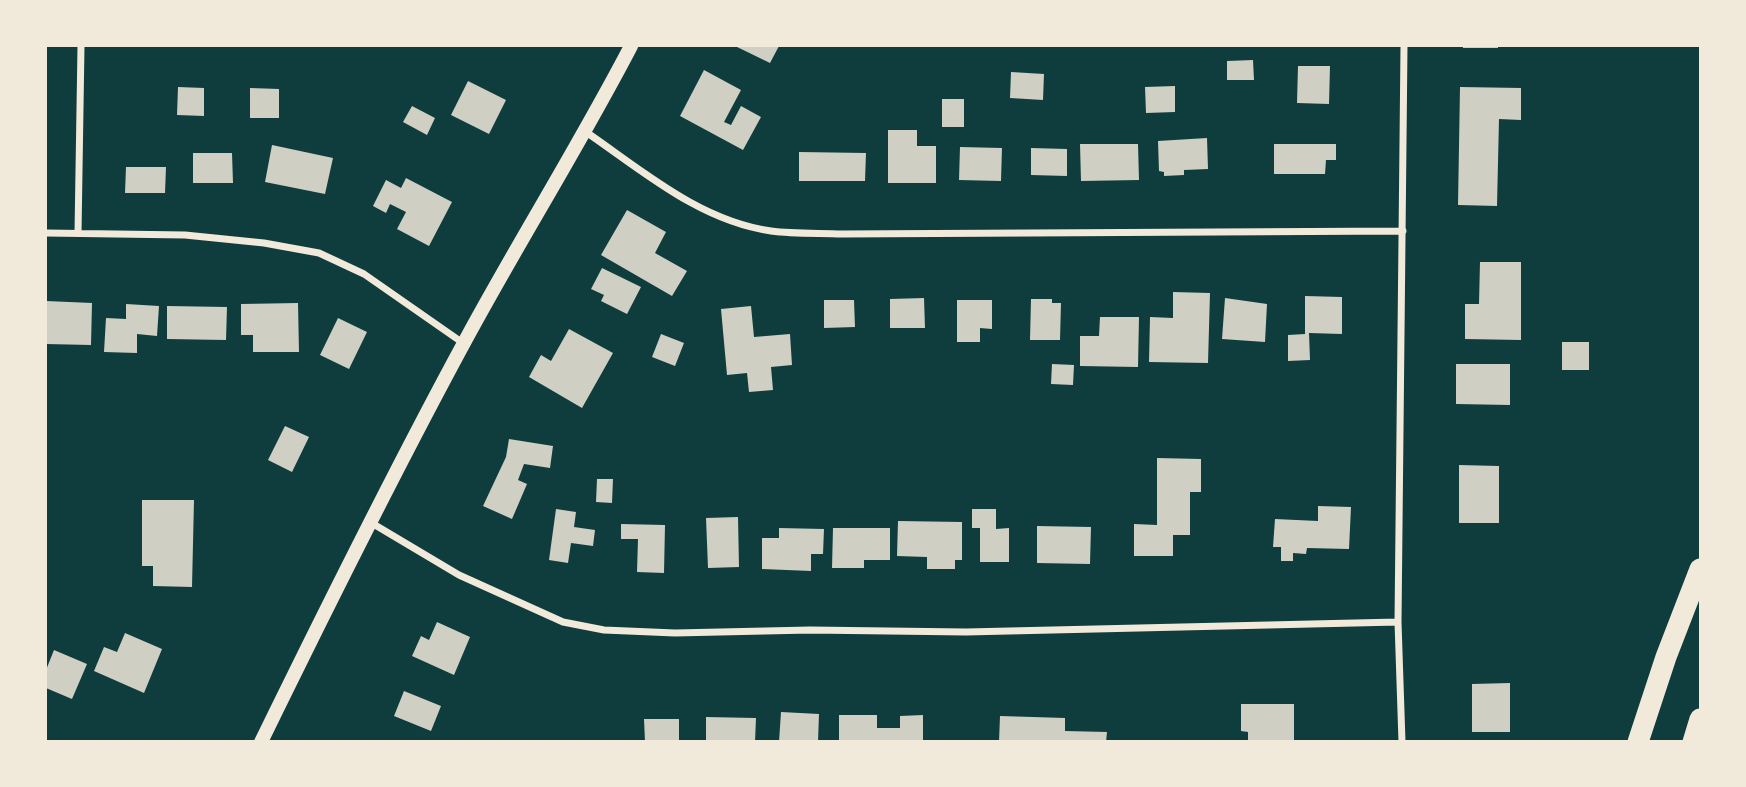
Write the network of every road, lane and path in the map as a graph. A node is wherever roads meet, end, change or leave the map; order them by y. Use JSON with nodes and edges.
{"nodes":[{"id":1,"x":81,"y":46,"type":"edge"},
{"id":2,"x":631,"y":46,"type":"edge"},
{"id":3,"x":1404,"y":46,"type":"edge"},
{"id":4,"x":586,"y":132,"type":"junction"},
{"id":5,"x":1403,"y":231,"type":"junction"},
{"id":6,"x":46,"y":233,"type":"edge"},
{"id":7,"x":78,"y":233,"type":"junction"},
{"id":8,"x":464,"y":343,"type":"junction"},
{"id":9,"x":369,"y":522,"type":"junction"},
{"id":10,"x":1700,"y":569,"type":"edge"},
{"id":11,"x":1398,"y":622,"type":"junction"},
{"id":12,"x":1700,"y":719,"type":"edge"},
{"id":13,"x":261,"y":741,"type":"edge"},
{"id":14,"x":1402,"y":741,"type":"edge"},
{"id":15,"x":1638,"y":741,"type":"edge"},
{"id":16,"x":1693,"y":741,"type":"edge"}],
"edges":[{"from":1,"to":7,"type":"street"},
{"from":2,"to":4,"type":"main road"},
{"from":3,"to":5,"type":"street"},
{"from":4,"to":5,"type":"street"},
{"from":4,"to":8,"type":"main road"},
{"from":5,"to":11,"type":"street"},
{"from":6,"to":7,"type":"street"},
{"from":7,"to":8,"type":"street"},
{"from":8,"to":9,"type":"main road"},
{"from":9,"to":11,"type":"street"},
{"from":9,"to":13,"type":"main road"},
{"from":10,"to":15,"type":"highway"},
{"from":11,"to":14,"type":"street"},
{"from":12,"to":16,"type":"highway"}]}
